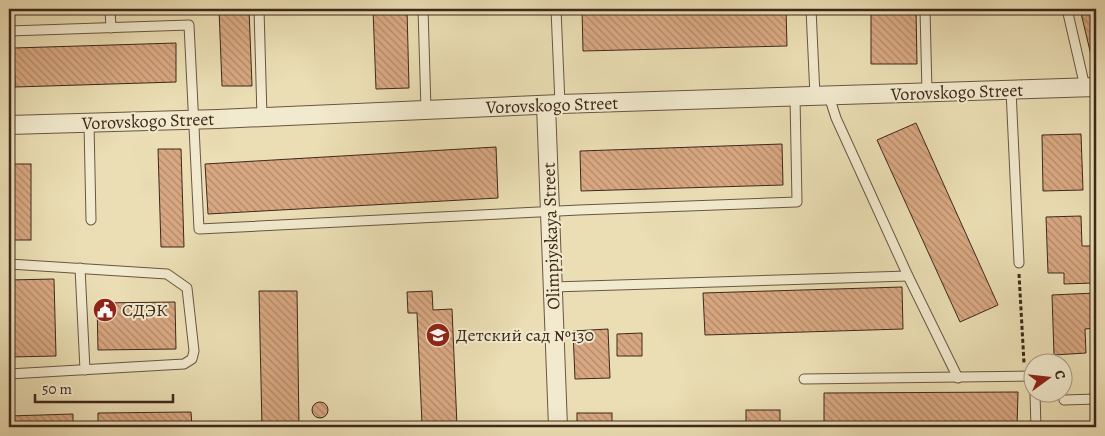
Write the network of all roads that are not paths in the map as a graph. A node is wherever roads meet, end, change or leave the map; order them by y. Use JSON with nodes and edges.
{"nodes":[{"id":1,"x":110,"y":9,"type":"edge"},
{"id":2,"x":259,"y":9,"type":"edge"},
{"id":3,"x":422,"y":9,"type":"edge"},
{"id":4,"x":556,"y":9,"type":"edge"},
{"id":5,"x":811,"y":9,"type":"edge"},
{"id":6,"x":925,"y":9,"type":"edge"},
{"id":7,"x":1067,"y":9,"type":"edge"},
{"id":8,"x":111,"y":28,"type":"junction"},
{"id":9,"x":9,"y":31,"type":"edge"},
{"id":10,"x":1091,"y":87,"type":"edge"},
{"id":11,"x":1011,"y":90,"type":"junction"},
{"id":12,"x":927,"y":92,"type":"junction"},
{"id":13,"x":822,"y":96,"type":"junction"},
{"id":14,"x":795,"y":97,"type":"junction"},
{"id":15,"x":553,"y":105,"type":"junction"},
{"id":16,"x":426,"y":110,"type":"junction"},
{"id":17,"x":262,"y":117,"type":"junction"},
{"id":18,"x":194,"y":119,"type":"junction"},
{"id":19,"x":89,"y":123,"type":"junction"},
{"id":20,"x":9,"y":126,"type":"edge"},
{"id":21,"x":550,"y":211,"type":"junction"},
{"id":22,"x":91,"y":220,"type":"dead end"},
{"id":23,"x":1019,"y":263,"type":"road end"},
{"id":24,"x":9,"y":264,"type":"edge"},
{"id":25,"x":80,"y":268,"type":"junction"},
{"id":26,"x":908,"y":276,"type":"junction"},
{"id":27,"x":553,"y":287,"type":"junction"},
{"id":28,"x":85,"y":370,"type":"junction"},
{"id":29,"x":9,"y":374,"type":"edge"},
{"id":30,"x":1022,"y":376,"type":"edge"},
{"id":31,"x":958,"y":378,"type":"junction"},
{"id":32,"x":804,"y":379,"type":"dead end"},
{"id":33,"x":1096,"y":399,"type":"edge"},
{"id":34,"x":1072,"y":400,"type":"edge"},
{"id":35,"x":1035,"y":404,"type":"edge"},
{"id":36,"x":558,"y":427,"type":"edge"},
{"id":37,"x":1036,"y":427,"type":"edge"}],
"edges":[{"from":1,"to":8,"type":"lane"},
{"from":2,"to":17,"type":"lane"},
{"from":3,"to":16,"type":"lane"},
{"from":4,"to":15,"type":"lane"},
{"from":5,"to":13,"type":"lane"},
{"from":6,"to":12,"type":"lane"},
{"from":7,"to":10,"type":"lane"},
{"from":8,"to":9,"type":"lane"},
{"from":8,"to":18,"type":"lane"},
{"from":10,"to":11,"type":"street","name":"Vorovskogo Street"},
{"from":11,"to":12,"type":"street","name":"Vorovskogo Street"},
{"from":11,"to":23,"type":"lane"},
{"from":12,"to":13,"type":"street","name":"Vorovskogo Street"},
{"from":13,"to":14,"type":"street","name":"Vorovskogo Street"},
{"from":13,"to":26,"type":"lane"},
{"from":14,"to":15,"type":"street","name":"Vorovskogo Street"},
{"from":14,"to":21,"type":"lane"},
{"from":15,"to":16,"type":"street","name":"Vorovskogo Street"},
{"from":15,"to":21,"type":"street","name":"Olimpiyskaya Street"},
{"from":16,"to":17,"type":"street","name":"Vorovskogo Street"},
{"from":17,"to":18,"type":"street","name":"Vorovskogo Street"},
{"from":18,"to":19,"type":"street","name":"Vorovskogo Street"},
{"from":18,"to":21,"type":"lane"},
{"from":19,"to":20,"type":"street","name":"Vorovskogo Street"},
{"from":19,"to":22,"type":"lane"},
{"from":21,"to":27,"type":"street","name":"Olimpiyskaya Street"},
{"from":24,"to":25,"type":"lane"},
{"from":25,"to":28,"type":"lane"},
{"from":25,"to":28,"type":"lane"},
{"from":26,"to":27,"type":"lane"},
{"from":26,"to":31,"type":"lane"},
{"from":27,"to":36,"type":"street","name":"Olimpiyskaya Street"},
{"from":28,"to":29,"type":"lane"},
{"from":30,"to":31,"type":"lane"},
{"from":31,"to":32,"type":"lane"},
{"from":33,"to":34,"type":"lane"},
{"from":35,"to":37,"type":"lane"}]}
